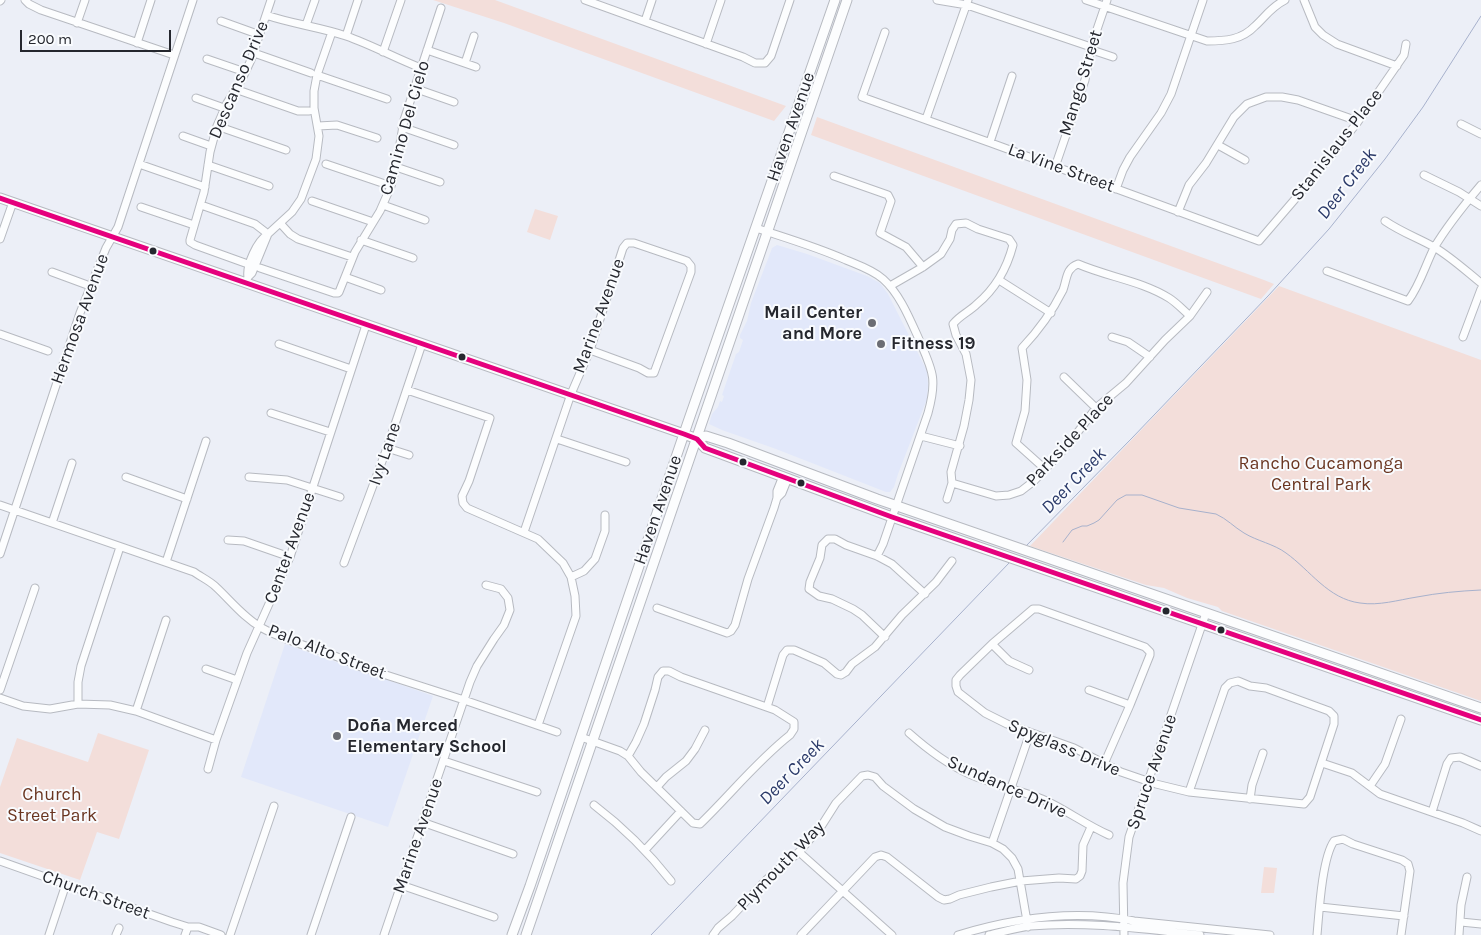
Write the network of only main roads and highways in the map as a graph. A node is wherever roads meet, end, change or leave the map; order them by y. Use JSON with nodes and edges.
{"nodes":[{"id":1,"x":835,"y":0,"type":"edge"},
{"id":2,"x":847,"y":0,"type":"edge"},
{"id":3,"x":0,"y":198,"type":"edge"},
{"id":4,"x":684,"y":434,"type":"junction"},
{"id":5,"x":697,"y":438,"type":"junction"},
{"id":6,"x":1481,"y":708,"type":"edge"},
{"id":7,"x":1481,"y":720,"type":"edge"},
{"id":8,"x":512,"y":935,"type":"edge"},
{"id":9,"x":526,"y":935,"type":"edge"}],
"edges":[{"from":1,"to":4,"type":"main road","name":"Haven Avenue"},
{"from":2,"to":5,"type":"main road","name":"Haven Avenue"},
{"from":3,"to":4,"type":"main road"},
{"from":4,"to":5,"type":"main road"},
{"from":4,"to":8,"type":"main road","name":"Haven Avenue"},
{"from":5,"to":6,"type":"main road"},
{"from":5,"to":7,"type":"main road"},
{"from":5,"to":9,"type":"main road","name":"Haven Avenue"}]}
